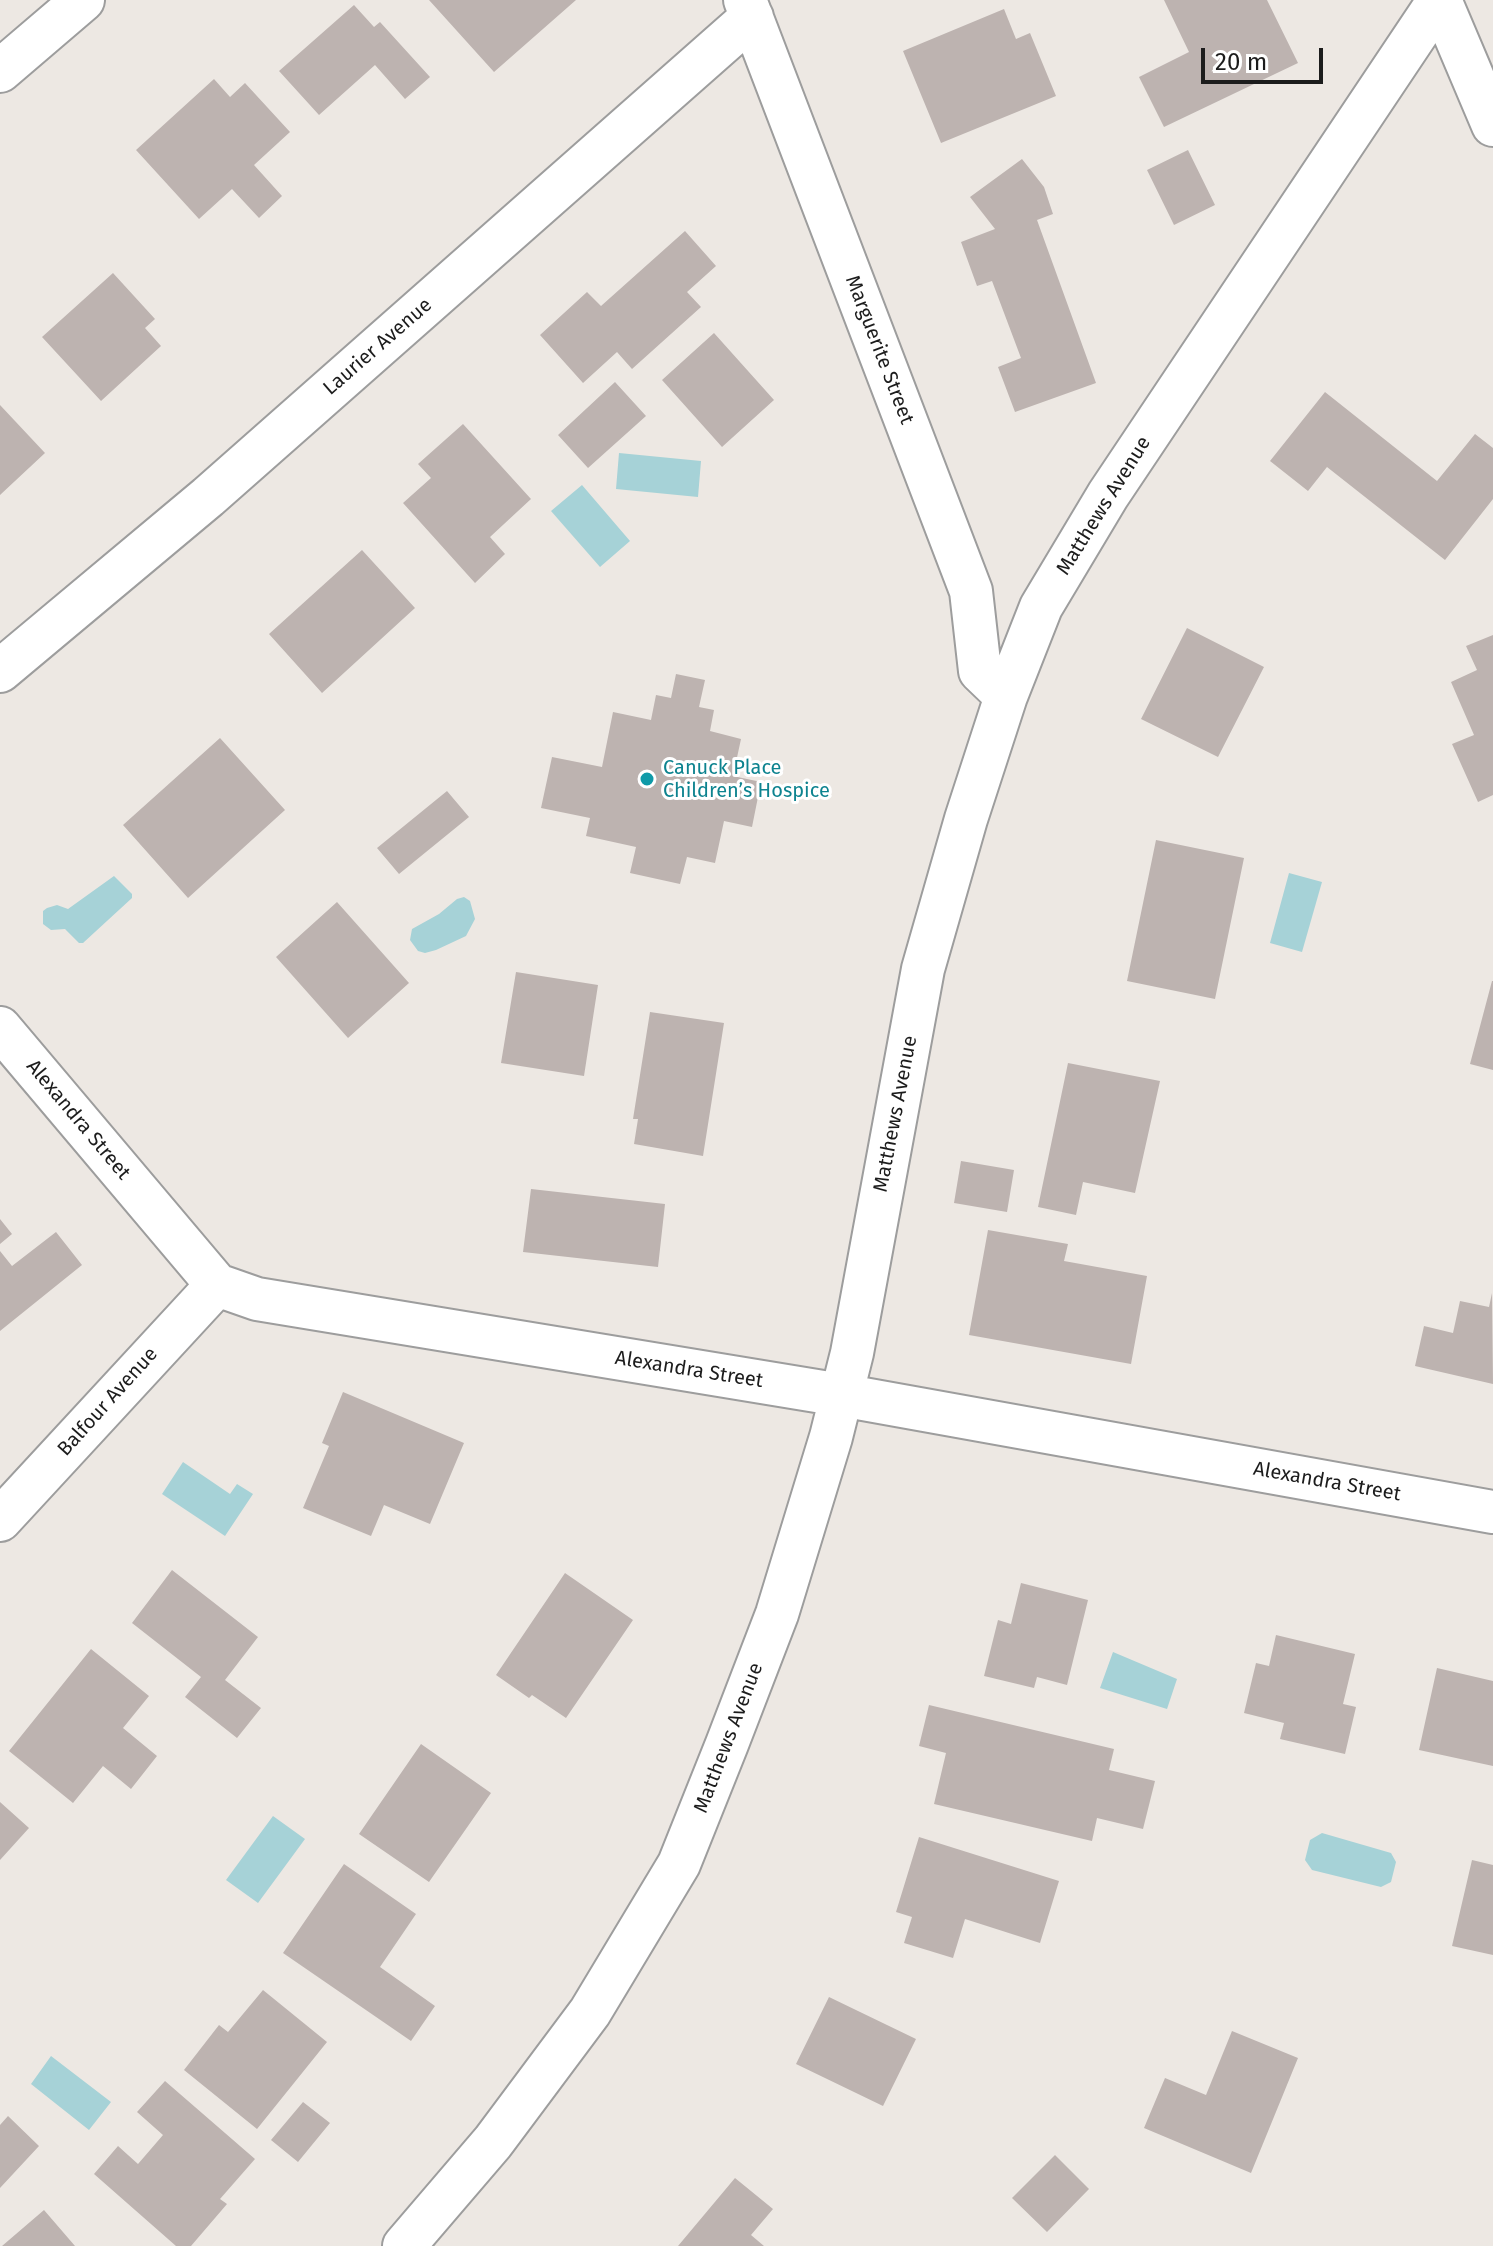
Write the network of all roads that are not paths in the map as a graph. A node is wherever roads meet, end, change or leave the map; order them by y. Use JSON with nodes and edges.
{"nodes":[{"id":1,"x":83,"y":0,"type":"edge"},
{"id":2,"x":1440,"y":0,"type":"edge"},
{"id":3,"x":748,"y":9,"type":"edge"},
{"id":4,"x":0,"y":71,"type":"edge"},
{"id":5,"x":1493,"y":125,"type":"edge"},
{"id":6,"x":0,"y":671,"type":"edge"},
{"id":7,"x":1006,"y":696,"type":"junction"},
{"id":8,"x":7,"y":1051,"type":"edge"},
{"id":9,"x":217,"y":1285,"type":"junction"},
{"id":10,"x":841,"y":1395,"type":"junction"},
{"id":11,"x":1493,"y":1512,"type":"edge"},
{"id":12,"x":0,"y":1520,"type":"edge"},
{"id":13,"x":404,"y":2246,"type":"edge"}],
"edges":[{"from":1,"to":4,"type":"street"},
{"from":2,"to":5,"type":"street"},
{"from":2,"to":7,"type":"street","name":"Matthews Avenue"},
{"from":3,"to":6,"type":"street","name":"Laurier Avenue"},
{"from":3,"to":7,"type":"street","name":"Marguerite Street"},
{"from":7,"to":10,"type":"street","name":"Matthews Avenue"},
{"from":8,"to":9,"type":"street","name":"Alexandra Street"},
{"from":9,"to":10,"type":"street","name":"Alexandra Street"},
{"from":9,"to":12,"type":"street","name":"Balfour Avenue"},
{"from":10,"to":11,"type":"street","name":"Alexandra Street"},
{"from":10,"to":13,"type":"street","name":"Matthews Avenue"}]}
